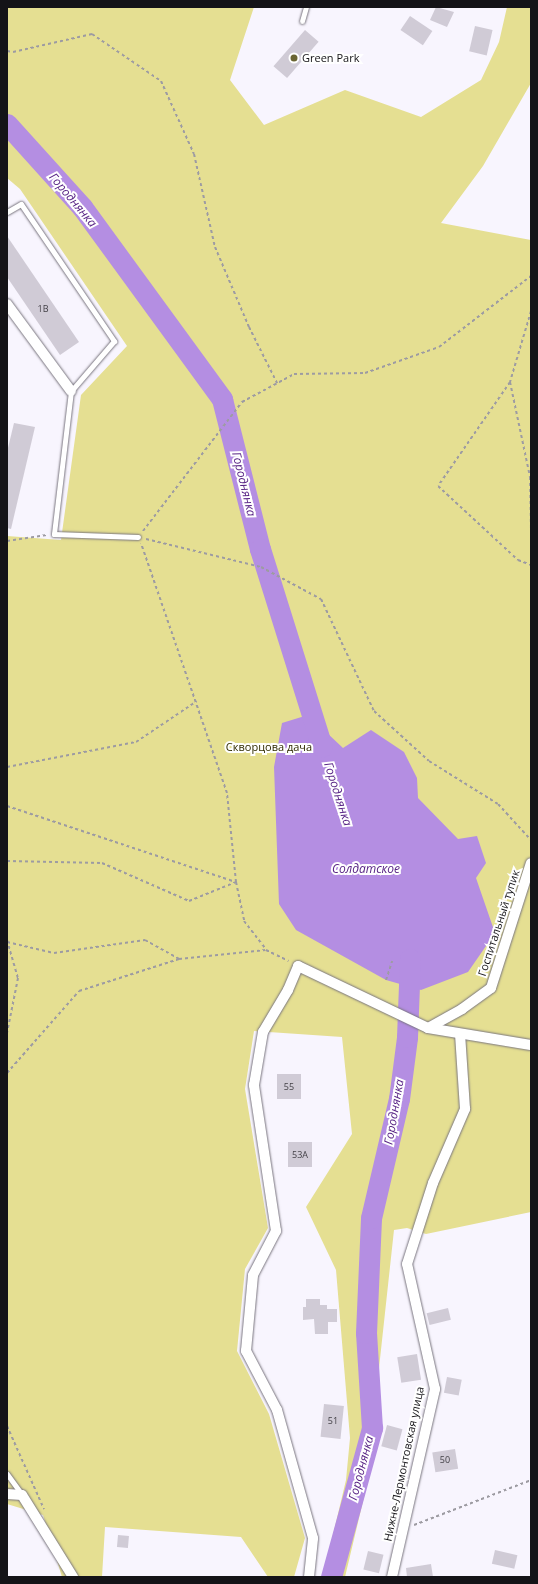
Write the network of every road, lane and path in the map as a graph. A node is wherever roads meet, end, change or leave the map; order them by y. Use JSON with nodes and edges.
{"nodes":[{"id":1,"x":306,"y":7,"type":"edge"},
{"id":2,"x":302,"y":21,"type":"dead end"},
{"id":3,"x":7,"y":51,"type":"edge"},
{"id":4,"x":7,"y":212,"type":"edge"},
{"id":5,"x":531,"y":276,"type":"edge"},
{"id":6,"x":7,"y":304,"type":"edge"},
{"id":7,"x":531,"y":311,"type":"edge"},
{"id":8,"x":510,"y":382,"type":"junction"},
{"id":9,"x":277,"y":383,"type":"junction"},
{"id":10,"x":70,"y":391,"type":"junction"},
{"id":11,"x":531,"y":528,"type":"edge"},
{"id":12,"x":54,"y":534,"type":"junction"},
{"id":13,"x":138,"y":537,"type":"junction"},
{"id":14,"x":7,"y":541,"type":"edge"},
{"id":15,"x":531,"y":565,"type":"edge"},
{"id":16,"x":197,"y":701,"type":"junction"},
{"id":17,"x":7,"y":767,"type":"edge"},
{"id":18,"x":7,"y":806,"type":"edge"},
{"id":19,"x":531,"y":840,"type":"edge"},
{"id":20,"x":7,"y":861,"type":"edge"},
{"id":21,"x":531,"y":862,"type":"edge"},
{"id":22,"x":236,"y":882,"type":"junction"},
{"id":23,"x":7,"y":941,"type":"edge"},
{"id":24,"x":266,"y":950,"type":"junction"},
{"id":25,"x":179,"y":959,"type":"junction"},
{"id":26,"x":392,"y":961,"type":"dead end"},
{"id":27,"x":298,"y":966,"type":"junction"},
{"id":28,"x":386,"y":980,"type":"dead end"},
{"id":29,"x":428,"y":1028,"type":"junction"},
{"id":30,"x":7,"y":1033,"type":"edge"},
{"id":31,"x":460,"y":1034,"type":"junction"},
{"id":32,"x":531,"y":1045,"type":"edge"},
{"id":33,"x":7,"y":1073,"type":"edge"},
{"id":34,"x":7,"y":1426,"type":"edge"},
{"id":35,"x":7,"y":1474,"type":"edge"},
{"id":36,"x":531,"y":1480,"type":"edge"},
{"id":37,"x":7,"y":1494,"type":"edge"},
{"id":38,"x":22,"y":1494,"type":"junction"},
{"id":39,"x":46,"y":1512,"type":"dead end"},
{"id":40,"x":402,"y":1530,"type":"junction"},
{"id":41,"x":73,"y":1577,"type":"edge"},
{"id":42,"x":309,"y":1577,"type":"edge"},
{"id":43,"x":392,"y":1577,"type":"edge"}],
"edges":[{"from":1,"to":2,"type":"lane"},
{"from":3,"to":9,"type":"path"},
{"from":4,"to":10,"type":"lane"},
{"from":5,"to":9,"type":"path"},
{"from":6,"to":10,"type":"street"},
{"from":7,"to":8,"type":"path"},
{"from":8,"to":11,"type":"path"},
{"from":8,"to":15,"type":"path"},
{"from":9,"to":13,"type":"path"},
{"from":10,"to":12,"type":"lane"},
{"from":12,"to":13,"type":"lane"},
{"from":12,"to":14,"type":"path"},
{"from":13,"to":16,"type":"path"},
{"from":13,"to":19,"type":"path"},
{"from":16,"to":17,"type":"path"},
{"from":16,"to":22,"type":"path"},
{"from":18,"to":22,"type":"path"},
{"from":20,"to":22,"type":"path"},
{"from":21,"to":29,"type":"street","name":"Госпитальный тупик"},
{"from":22,"to":24,"type":"path"},
{"from":23,"to":25,"type":"path"},
{"from":23,"to":30,"type":"path"},
{"from":24,"to":25,"type":"path"},
{"from":24,"to":27,"type":"path"},
{"from":25,"to":33,"type":"path"},
{"from":26,"to":28,"type":"path"},
{"from":27,"to":29,"type":"street"},
{"from":27,"to":42,"type":"street"},
{"from":29,"to":31,"type":"street"},
{"from":31,"to":32,"type":"street"},
{"from":31,"to":40,"type":"street","name":"Нижне-Лермонтовская улица"},
{"from":34,"to":39,"type":"path"},
{"from":35,"to":38,"type":"lane"},
{"from":36,"to":40,"type":"path"},
{"from":37,"to":38,"type":"street"},
{"from":38,"to":41,"type":"street"},
{"from":40,"to":43,"type":"street","name":"Нижне-Лермонтовская улица"}]}
